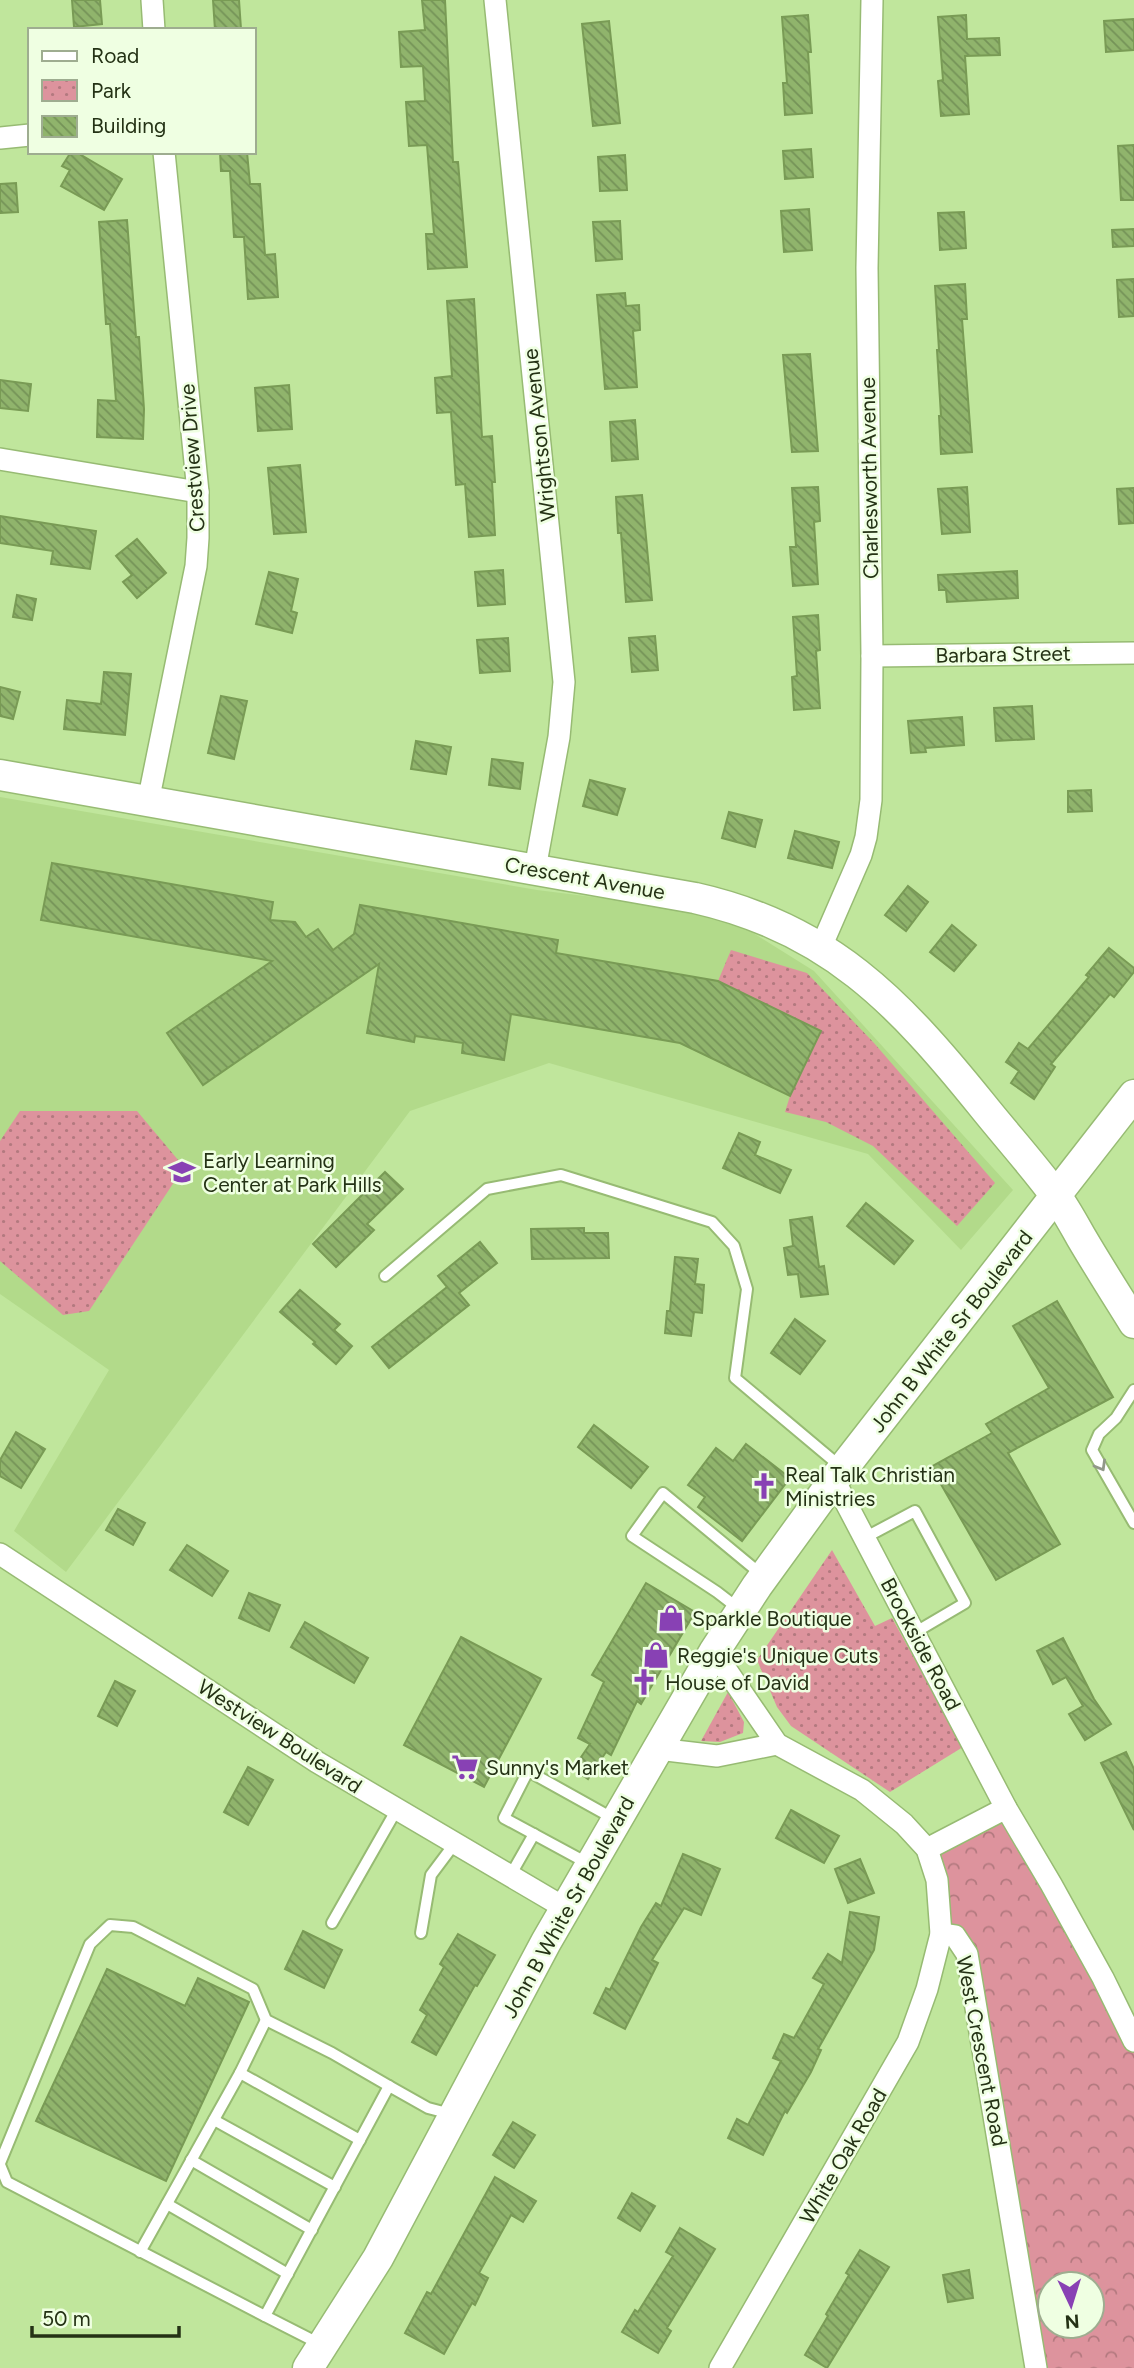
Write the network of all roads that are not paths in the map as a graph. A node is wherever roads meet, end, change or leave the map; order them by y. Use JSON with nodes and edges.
{"nodes":[{"id":1,"x":152,"y":0,"type":"edge"},
{"id":2,"x":495,"y":0,"type":"edge"},
{"id":3,"x":872,"y":0,"type":"edge"},
{"id":4,"x":155,"y":28,"type":"edge"},
{"id":5,"x":28,"y":135,"type":"edge"},
{"id":6,"x":0,"y":138,"type":"edge"},
{"id":7,"x":164,"y":154,"type":"edge"},
{"id":8,"x":0,"y":459,"type":"edge"},
{"id":9,"x":198,"y":492,"type":"junction"},
{"id":10,"x":1134,"y":653,"type":"edge"},
{"id":11,"x":872,"y":656,"type":"junction"},
{"id":12,"x":0,"y":775,"type":"edge"},
{"id":13,"x":148,"y":802,"type":"junction"},
{"id":14,"x":535,"y":869,"type":"junction"},
{"id":15,"x":821,"y":947,"type":"junction"},
{"id":16,"x":1134,"y":1096,"type":"edge"},
{"id":17,"x":1057,"y":1197,"type":"junction"},
{"id":18,"x":385,"y":1276,"type":"dead end"},
{"id":19,"x":1134,"y":1323,"type":"edge"},
{"id":20,"x":1134,"y":1390,"type":"edge"},
{"id":21,"x":839,"y":1474,"type":"junction"},
{"id":22,"x":1134,"y":1523,"type":"edge"},
{"id":23,"x":866,"y":1537,"type":"junction"},
{"id":24,"x":0,"y":1555,"type":"edge"},
{"id":25,"x":764,"y":1576,"type":"junction"},
{"id":26,"x":740,"y":1611,"type":"junction"},
{"id":27,"x":914,"y":1633,"type":"junction"},
{"id":28,"x":714,"y":1652,"type":"junction"},
{"id":29,"x":776,"y":1744,"type":"junction"},
{"id":30,"x":658,"y":1749,"type":"junction"},
{"id":31,"x":1006,"y":1808,"type":"junction"},
{"id":32,"x":397,"y":1809,"type":"junction"},
{"id":33,"x":616,"y":1820,"type":"junction"},
{"id":34,"x":534,"y":1834,"type":"junction"},
{"id":35,"x":455,"y":1843,"type":"junction"},
{"id":36,"x":927,"y":1849,"type":"junction"},
{"id":37,"x":590,"y":1865,"type":"junction"},
{"id":38,"x":510,"y":1875,"type":"junction"},
{"id":39,"x":565,"y":1908,"type":"junction"},
{"id":40,"x":332,"y":1923,"type":"dead end"},
{"id":41,"x":421,"y":1933,"type":"dead end"},
{"id":42,"x":941,"y":1934,"type":"junction"},
{"id":43,"x":266,"y":2020,"type":"junction"},
{"id":44,"x":1134,"y":2041,"type":"edge"},
{"id":45,"x":240,"y":2073,"type":"junction"},
{"id":46,"x":389,"y":2086,"type":"junction"},
{"id":47,"x":454,"y":2115,"type":"junction"},
{"id":48,"x":214,"y":2120,"type":"junction"},
{"id":49,"x":360,"y":2140,"type":"junction"},
{"id":50,"x":191,"y":2160,"type":"junction"},
{"id":51,"x":0,"y":2164,"type":"edge"},
{"id":52,"x":335,"y":2187,"type":"junction"},
{"id":53,"x":167,"y":2204,"type":"junction"},
{"id":54,"x":312,"y":2230,"type":"junction"},
{"id":55,"x":140,"y":2252,"type":"junction"},
{"id":56,"x":288,"y":2274,"type":"junction"},
{"id":57,"x":265,"y":2316,"type":"junction"},
{"id":58,"x":316,"y":2357,"type":"edge"},
{"id":59,"x":720,"y":2368,"type":"edge"},
{"id":60,"x":1036,"y":2368,"type":"edge"}],
"edges":[{"from":1,"to":4,"type":"street"},
{"from":2,"to":14,"type":"street","name":"Wrightson Avenue"},
{"from":3,"to":11,"type":"street","name":"Charlesworth Avenue"},
{"from":5,"to":6,"type":"street"},
{"from":7,"to":9,"type":"street","name":"Crestview Drive"},
{"from":8,"to":9,"type":"street"},
{"from":9,"to":13,"type":"street","name":"Crestview Drive"},
{"from":10,"to":11,"type":"street","name":"Barbara Street"},
{"from":11,"to":15,"type":"street","name":"Charlesworth Avenue"},
{"from":12,"to":13,"type":"main road","name":"Crescent Avenue"},
{"from":13,"to":14,"type":"main road","name":"Crescent Avenue"},
{"from":14,"to":15,"type":"main road","name":"Crescent Avenue"},
{"from":15,"to":17,"type":"main road","name":"Crescent Avenue"},
{"from":16,"to":17,"type":"main road","name":"John B White Sr Boulevard"},
{"from":17,"to":19,"type":"main road","name":"Crescent Avenue"},
{"from":17,"to":21,"type":"main road","name":"John B White Sr Boulevard"},
{"from":18,"to":21,"type":"lane"},
{"from":20,"to":22,"type":"lane","one_way":true},
{"from":21,"to":23,"type":"street","name":"Brookside Road"},
{"from":21,"to":25,"type":"main road","name":"John B White Sr Boulevard"},
{"from":23,"to":27,"type":"street","name":"Brookside Road"},
{"from":23,"to":27,"type":"lane"},
{"from":24,"to":32,"type":"street","name":"Westview Boulevard"},
{"from":25,"to":26,"type":"main road","name":"John B White Sr Boulevard"},
{"from":25,"to":26,"type":"lane"},
{"from":26,"to":28,"type":"main road","name":"John B White Sr Boulevard"},
{"from":27,"to":31,"type":"street","name":"Brookside Road"},
{"from":28,"to":29,"type":"street","name":"West Crescent Road"},
{"from":28,"to":30,"type":"main road","name":"John B White Sr Boulevard"},
{"from":29,"to":30,"type":"street"},
{"from":29,"to":36,"type":"street","name":"West Crescent Road"},
{"from":30,"to":33,"type":"main road","name":"John B White Sr Boulevard"},
{"from":31,"to":36,"type":"street"},
{"from":31,"to":44,"type":"street","name":"Brookside Road"},
{"from":32,"to":35,"type":"street","name":"Westview Boulevard"},
{"from":32,"to":40,"type":"lane"},
{"from":33,"to":34,"type":"lane"},
{"from":33,"to":37,"type":"main road","name":"John B White Sr Boulevard"},
{"from":34,"to":37,"type":"lane"},
{"from":34,"to":38,"type":"lane"},
{"from":35,"to":38,"type":"street","name":"Westview Boulevard"},
{"from":35,"to":41,"type":"lane"},
{"from":36,"to":42,"type":"street","name":"West Crescent Road"},
{"from":37,"to":39,"type":"main road","name":"John B White Sr Boulevard"},
{"from":38,"to":39,"type":"street","name":"Westview Boulevard"},
{"from":39,"to":47,"type":"main road","name":"John B White Sr Boulevard"},
{"from":42,"to":59,"type":"street","name":"White Oak Road"},
{"from":42,"to":60,"type":"street","name":"West Crescent Road"},
{"from":43,"to":45,"type":"lane"},
{"from":43,"to":46,"type":"lane"},
{"from":43,"to":51,"type":"lane"},
{"from":45,"to":48,"type":"lane"},
{"from":45,"to":49,"type":"lane"},
{"from":46,"to":47,"type":"lane"},
{"from":46,"to":49,"type":"lane"},
{"from":47,"to":58,"type":"main road","name":"John B White Sr Boulevard"},
{"from":48,"to":50,"type":"lane"},
{"from":48,"to":52,"type":"lane"},
{"from":49,"to":52,"type":"lane"},
{"from":50,"to":53,"type":"lane"},
{"from":50,"to":54,"type":"lane"},
{"from":51,"to":55,"type":"lane"},
{"from":52,"to":54,"type":"lane"},
{"from":53,"to":55,"type":"lane"},
{"from":53,"to":56,"type":"lane"},
{"from":54,"to":56,"type":"lane"},
{"from":55,"to":57,"type":"lane"},
{"from":56,"to":57,"type":"lane"},
{"from":57,"to":58,"type":"lane"}]}
